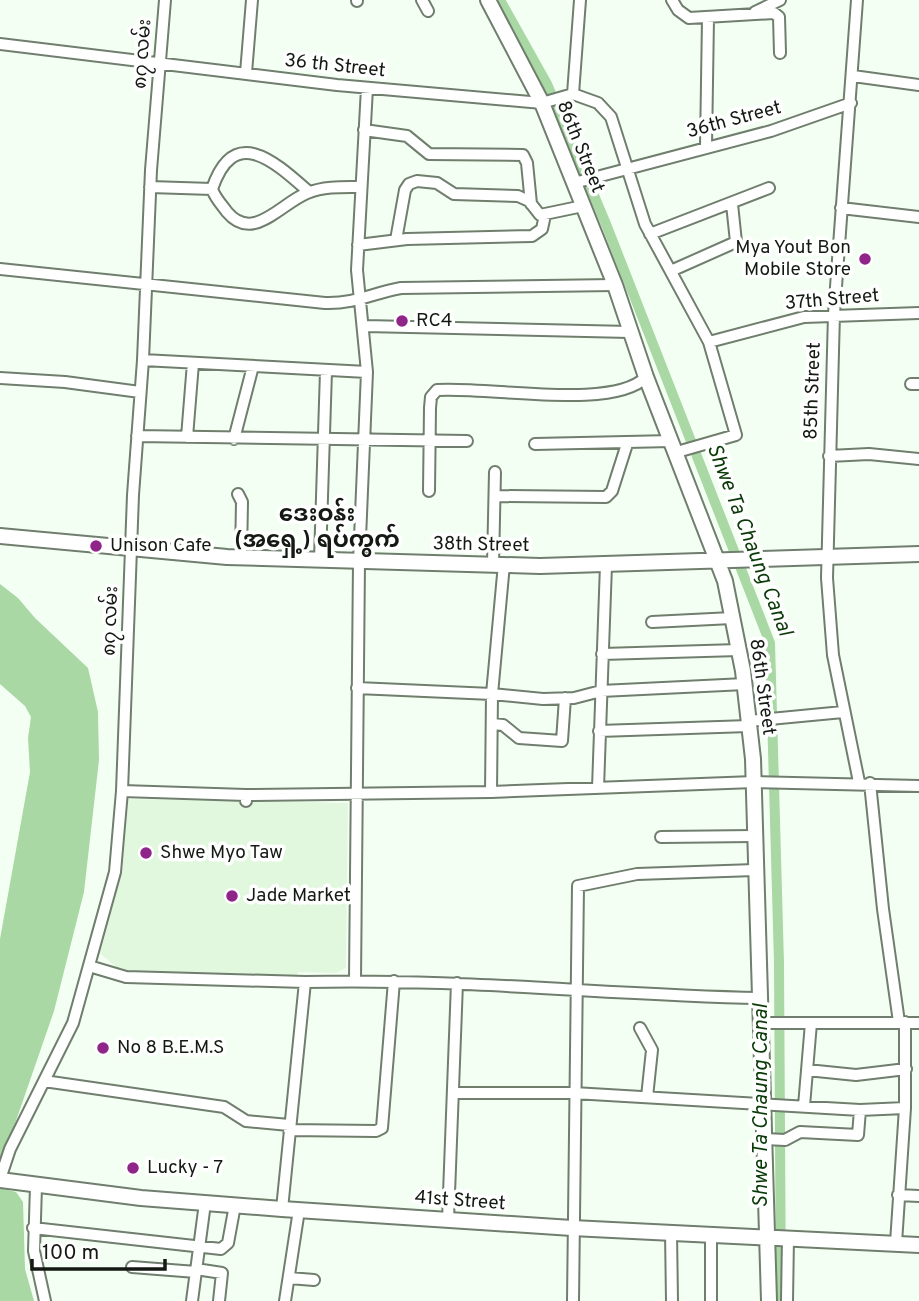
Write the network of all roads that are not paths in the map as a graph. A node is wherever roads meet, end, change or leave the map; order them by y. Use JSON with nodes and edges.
{"nodes":[{"id":1,"x":165,"y":0,"type":"edge"},
{"id":2,"x":252,"y":0,"type":"edge"},
{"id":3,"x":422,"y":0,"type":"edge"},
{"id":4,"x":488,"y":0,"type":"edge"},
{"id":5,"x":580,"y":0,"type":"edge"},
{"id":6,"x":672,"y":0,"type":"edge"},
{"id":7,"x":780,"y":0,"type":"edge"},
{"id":8,"x":857,"y":0,"type":"edge"},
{"id":9,"x":428,"y":11,"type":"dead end"},
{"id":10,"x":729,"y":17,"type":"junction"},
{"id":11,"x":708,"y":18,"type":"junction"},
{"id":12,"x":0,"y":44,"type":"edge"},
{"id":13,"x":780,"y":53,"type":"dead end"},
{"id":14,"x":161,"y":66,"type":"junction"},
{"id":15,"x":246,"y":73,"type":"junction"},
{"id":16,"x":853,"y":76,"type":"junction"},
{"id":17,"x":919,"y":85,"type":"edge"},
{"id":18,"x":367,"y":88,"type":"junction"},
{"id":19,"x":573,"y":94,"type":"junction"},
{"id":20,"x":550,"y":101,"type":"junction"},
{"id":21,"x":851,"y":103,"type":"junction"},
{"id":22,"x":364,"y":130,"type":"junction"},
{"id":23,"x":706,"y":145,"type":"junction"},
{"id":24,"x":625,"y":167,"type":"junction"},
{"id":25,"x":583,"y":180,"type":"junction"},
{"id":26,"x":150,"y":187,"type":"junction"},
{"id":27,"x":361,"y":187,"type":"junction"},
{"id":28,"x":769,"y":188,"type":"dead end"},
{"id":29,"x":212,"y":189,"type":"junction"},
{"id":30,"x":309,"y":192,"type":"junction"},
{"id":31,"x":531,"y":204,"type":"junction"},
{"id":32,"x":732,"y":204,"type":"junction"},
{"id":33,"x":583,"y":206,"type":"junction"},
{"id":34,"x":841,"y":208,"type":"junction"},
{"id":35,"x":545,"y":215,"type":"junction"},
{"id":36,"x":919,"y":217,"type":"edge"},
{"id":37,"x":650,"y":234,"type":"junction"},
{"id":38,"x":396,"y":240,"type":"junction"},
{"id":39,"x":358,"y":245,"type":"junction"},
{"id":40,"x":0,"y":269,"type":"edge"},
{"id":41,"x":673,"y":270,"type":"junction"},
{"id":42,"x":146,"y":284,"type":"junction"},
{"id":43,"x":615,"y":285,"type":"junction"},
{"id":44,"x":358,"y":302,"type":"junction"},
{"id":45,"x":919,"y":313,"type":"edge"},
{"id":46,"x":834,"y":314,"type":"junction"},
{"id":47,"x":365,"y":326,"type":"junction"},
{"id":48,"x":630,"y":332,"type":"junction"},
{"id":49,"x":709,"y":342,"type":"junction"},
{"id":50,"x":143,"y":360,"type":"junction"},
{"id":51,"x":193,"y":363,"type":"junction"},
{"id":52,"x":253,"y":366,"type":"junction"},
{"id":53,"x":326,"y":371,"type":"junction"},
{"id":54,"x":367,"y":372,"type":"junction"},
{"id":55,"x":646,"y":377,"type":"junction"},
{"id":56,"x":0,"y":378,"type":"edge"},
{"id":57,"x":141,"y":392,"type":"junction"},
{"id":58,"x":137,"y":436,"type":"junction"},
{"id":59,"x":187,"y":436,"type":"junction"},
{"id":60,"x":234,"y":439,"type":"junction"},
{"id":61,"x":324,"y":440,"type":"junction"},
{"id":62,"x":364,"y":440,"type":"junction"},
{"id":63,"x":429,"y":441,"type":"junction"},
{"id":64,"x":467,"y":441,"type":"dead end"},
{"id":65,"x":536,"y":444,"type":"dead end"},
{"id":66,"x":627,"y":444,"type":"junction"},
{"id":67,"x":678,"y":448,"type":"junction"},
{"id":68,"x":829,"y":456,"type":"junction"},
{"id":69,"x":919,"y":459,"type":"edge"},
{"id":70,"x":495,"y":472,"type":"dead end"},
{"id":71,"x":429,"y":491,"type":"dead end"},
{"id":72,"x":238,"y":494,"type":"dead end"},
{"id":73,"x":495,"y":496,"type":"junction"},
{"id":74,"x":0,"y":536,"type":"edge"},
{"id":75,"x":131,"y":547,"type":"junction"},
{"id":76,"x":919,"y":554,"type":"edge"},
{"id":77,"x":241,"y":557,"type":"junction"},
{"id":78,"x":828,"y":557,"type":"junction"},
{"id":79,"x":320,"y":560,"type":"junction"},
{"id":80,"x":359,"y":562,"type":"junction"},
{"id":81,"x":730,"y":562,"type":"junction"},
{"id":82,"x":499,"y":564,"type":"junction"},
{"id":83,"x":606,"y":565,"type":"junction"},
{"id":84,"x":732,"y":618,"type":"junction"},
{"id":85,"x":652,"y":622,"type":"dead end"},
{"id":86,"x":739,"y":650,"type":"junction"},
{"id":87,"x":602,"y":654,"type":"junction"},
{"id":88,"x":745,"y":684,"type":"junction"},
{"id":89,"x":357,"y":688,"type":"junction"},
{"id":90,"x":601,"y":691,"type":"junction"},
{"id":91,"x":492,"y":694,"type":"junction"},
{"id":92,"x":565,"y":698,"type":"junction"},
{"id":93,"x":843,"y":712,"type":"junction"},
{"id":94,"x":492,"y":724,"type":"junction"},
{"id":95,"x":749,"y":724,"type":"junction"},
{"id":96,"x":599,"y":731,"type":"junction"},
{"id":97,"x":755,"y":782,"type":"junction"},
{"id":98,"x":864,"y":783,"type":"junction"},
{"id":99,"x":919,"y":786,"type":"edge"},
{"id":100,"x":598,"y":788,"type":"junction"},
{"id":101,"x":122,"y":791,"type":"junction"},
{"id":102,"x":491,"y":792,"type":"junction"},
{"id":103,"x":356,"y":796,"type":"junction"},
{"id":104,"x":754,"y":836,"type":"junction"},
{"id":105,"x":661,"y":837,"type":"dead end"},
{"id":106,"x":755,"y":870,"type":"junction"},
{"id":107,"x":89,"y":966,"type":"junction"},
{"id":108,"x":355,"y":980,"type":"junction"},
{"id":109,"x":394,"y":981,"type":"junction"},
{"id":110,"x":305,"y":982,"type":"junction"},
{"id":111,"x":457,"y":983,"type":"junction"},
{"id":112,"x":578,"y":989,"type":"junction"},
{"id":113,"x":760,"y":998,"type":"junction"},
{"id":114,"x":902,"y":1022,"type":"junction"},
{"id":115,"x":765,"y":1023,"type":"junction"},
{"id":116,"x":811,"y":1023,"type":"junction"},
{"id":117,"x":919,"y":1023,"type":"edge"},
{"id":118,"x":640,"y":1028,"type":"dead end"},
{"id":119,"x":906,"y":1069,"type":"junction"},
{"id":120,"x":807,"y":1070,"type":"junction"},
{"id":121,"x":44,"y":1081,"type":"junction"},
{"id":122,"x":453,"y":1093,"type":"junction"},
{"id":123,"x":574,"y":1093,"type":"junction"},
{"id":124,"x":647,"y":1097,"type":"junction"},
{"id":125,"x":768,"y":1105,"type":"junction"},
{"id":126,"x":804,"y":1105,"type":"junction"},
{"id":127,"x":905,"y":1108,"type":"junction"},
{"id":128,"x":860,"y":1110,"type":"junction"},
{"id":129,"x":289,"y":1128,"type":"junction"},
{"id":130,"x":775,"y":1139,"type":"junction"},
{"id":131,"x":0,"y":1180,"type":"edge"},
{"id":132,"x":36,"y":1186,"type":"junction"},
{"id":133,"x":898,"y":1195,"type":"junction"},
{"id":134,"x":919,"y":1196,"type":"edge"},
{"id":135,"x":205,"y":1203,"type":"junction"},
{"id":136,"x":235,"y":1205,"type":"junction"},
{"id":137,"x":282,"y":1209,"type":"junction"},
{"id":138,"x":299,"y":1210,"type":"junction"},
{"id":139,"x":448,"y":1220,"type":"junction"},
{"id":140,"x":33,"y":1228,"type":"junction"},
{"id":141,"x":572,"y":1228,"type":"junction"},
{"id":142,"x":671,"y":1232,"type":"junction"},
{"id":143,"x":711,"y":1234,"type":"junction"},
{"id":144,"x":769,"y":1236,"type":"junction"},
{"id":145,"x":787,"y":1237,"type":"junction"},
{"id":146,"x":896,"y":1243,"type":"junction"},
{"id":147,"x":919,"y":1245,"type":"edge"},
{"id":148,"x":199,"y":1247,"type":"junction"},
{"id":149,"x":132,"y":1267,"type":"dead end"},
{"id":150,"x":196,"y":1271,"type":"junction"},
{"id":151,"x":289,"y":1278,"type":"junction"},
{"id":152,"x":314,"y":1280,"type":"dead end"},
{"id":153,"x":46,"y":1301,"type":"edge"},
{"id":154,"x":192,"y":1301,"type":"edge"},
{"id":155,"x":219,"y":1301,"type":"edge"},
{"id":156,"x":285,"y":1301,"type":"edge"},
{"id":157,"x":573,"y":1301,"type":"edge"},
{"id":158,"x":672,"y":1301,"type":"edge"},
{"id":159,"x":711,"y":1301,"type":"edge"},
{"id":160,"x":769,"y":1301,"type":"edge"},
{"id":161,"x":787,"y":1301,"type":"edge"}],
"edges":[{"from":1,"to":14,"type":"street","name":"၈၇ လမ်း"},
{"from":2,"to":15,"type":"street"},
{"from":3,"to":9,"type":"street"},
{"from":4,"to":20,"type":"main road","name":"86th Street"},
{"from":5,"to":19,"type":"street"},
{"from":6,"to":11,"type":"street"},
{"from":7,"to":10,"type":"street"},
{"from":8,"to":16,"type":"street","name":"85th Street"},
{"from":10,"to":11,"type":"street"},
{"from":10,"to":13,"type":"street"},
{"from":11,"to":23,"type":"street"},
{"from":12,"to":14,"type":"street","name":"36 th Street"},
{"from":14,"to":15,"type":"street","name":"36 th Street"},
{"from":14,"to":26,"type":"street","name":"၈၇ လမ်း"},
{"from":15,"to":18,"type":"street","name":"36 th Street"},
{"from":16,"to":17,"type":"street"},
{"from":16,"to":21,"type":"street","name":"85th Street"},
{"from":18,"to":20,"type":"street","name":"36 th Street"},
{"from":18,"to":22,"type":"street"},
{"from":19,"to":20,"type":"street","name":"36 th Street"},
{"from":19,"to":24,"type":"street"},
{"from":20,"to":25,"type":"main road","name":"86th Street"},
{"from":21,"to":23,"type":"street","name":"36th Street"},
{"from":21,"to":34,"type":"street","name":"85th Street"},
{"from":22,"to":27,"type":"street"},
{"from":22,"to":31,"type":"street"},
{"from":23,"to":24,"type":"street","name":"36th Street"},
{"from":24,"to":25,"type":"street","name":"36th Street"},
{"from":24,"to":37,"type":"street"},
{"from":25,"to":33,"type":"main road","name":"86th Street"},
{"from":26,"to":29,"type":"street"},
{"from":26,"to":42,"type":"street","name":"၈၇ လမ်း"},
{"from":27,"to":30,"type":"street"},
{"from":27,"to":39,"type":"street"},
{"from":28,"to":32,"type":"street"},
{"from":29,"to":30,"type":"street"},
{"from":29,"to":30,"type":"street"},
{"from":31,"to":35,"type":"street"},
{"from":31,"to":38,"type":"street"},
{"from":32,"to":37,"type":"street"},
{"from":32,"to":41,"type":"street"},
{"from":33,"to":35,"type":"street"},
{"from":33,"to":43,"type":"main road","name":"86th Street"},
{"from":34,"to":36,"type":"street"},
{"from":34,"to":46,"type":"street","name":"85th Street"},
{"from":35,"to":38,"type":"street"},
{"from":37,"to":41,"type":"street"},
{"from":38,"to":39,"type":"street"},
{"from":39,"to":44,"type":"street"},
{"from":40,"to":42,"type":"street"},
{"from":41,"to":49,"type":"street"},
{"from":42,"to":44,"type":"street"},
{"from":42,"to":50,"type":"street","name":"၈၇ လမ်း"},
{"from":43,"to":44,"type":"street"},
{"from":43,"to":48,"type":"main road","name":"86th Street"},
{"from":44,"to":47,"type":"street"},
{"from":45,"to":46,"type":"street","name":"37th Street"},
{"from":46,"to":49,"type":"street","name":"37th Street"},
{"from":46,"to":68,"type":"street","name":"85th Street"},
{"from":47,"to":48,"type":"street"},
{"from":47,"to":54,"type":"street"},
{"from":48,"to":55,"type":"main road","name":"86th Street"},
{"from":49,"to":67,"type":"street"},
{"from":50,"to":51,"type":"street"},
{"from":50,"to":57,"type":"street","name":"၈၇ လမ်း"},
{"from":51,"to":52,"type":"street"},
{"from":51,"to":59,"type":"street"},
{"from":52,"to":53,"type":"street"},
{"from":52,"to":60,"type":"street"},
{"from":53,"to":54,"type":"street"},
{"from":53,"to":61,"type":"street"},
{"from":54,"to":62,"type":"street"},
{"from":55,"to":63,"type":"street"},
{"from":55,"to":67,"type":"main road","name":"86th Street"},
{"from":56,"to":57,"type":"street"},
{"from":57,"to":58,"type":"street","name":"၈၇ လမ်း"},
{"from":58,"to":59,"type":"street"},
{"from":58,"to":75,"type":"street","name":"၈၇ လမ်း"},
{"from":59,"to":60,"type":"street"},
{"from":60,"to":61,"type":"street"},
{"from":61,"to":62,"type":"street"},
{"from":61,"to":79,"type":"street"},
{"from":62,"to":63,"type":"street"},
{"from":62,"to":80,"type":"street"},
{"from":63,"to":64,"type":"street"},
{"from":63,"to":71,"type":"street"},
{"from":65,"to":66,"type":"street"},
{"from":66,"to":67,"type":"street"},
{"from":66,"to":73,"type":"street"},
{"from":67,"to":81,"type":"main road","name":"86th Street"},
{"from":68,"to":69,"type":"street"},
{"from":68,"to":78,"type":"street","name":"85th Street"},
{"from":70,"to":73,"type":"street"},
{"from":72,"to":77,"type":"street"},
{"from":73,"to":82,"type":"street"},
{"from":74,"to":75,"type":"main road","name":"38th Street"},
{"from":75,"to":77,"type":"main road","name":"38th Street"},
{"from":75,"to":101,"type":"street","name":"၈၇ လမ်း"},
{"from":76,"to":78,"type":"main road","name":"38th Street"},
{"from":77,"to":79,"type":"main road","name":"38th Street"},
{"from":78,"to":81,"type":"main road","name":"38th Street"},
{"from":78,"to":93,"type":"street","name":"85th Street"},
{"from":79,"to":80,"type":"main road","name":"38th Street"},
{"from":80,"to":82,"type":"main road","name":"38th Street"},
{"from":80,"to":89,"type":"street"},
{"from":81,"to":83,"type":"main road","name":"38th Street"},
{"from":81,"to":84,"type":"main road","name":"86th Street"},
{"from":82,"to":83,"type":"main road","name":"38th Street"},
{"from":82,"to":91,"type":"street"},
{"from":83,"to":87,"type":"street"},
{"from":84,"to":85,"type":"street"},
{"from":84,"to":86,"type":"main road","name":"86th Street"},
{"from":86,"to":87,"type":"street"},
{"from":86,"to":88,"type":"main road","name":"86th Street"},
{"from":87,"to":90,"type":"street"},
{"from":88,"to":90,"type":"street"},
{"from":88,"to":95,"type":"main road","name":"86th Street"},
{"from":89,"to":91,"type":"street"},
{"from":89,"to":103,"type":"street"},
{"from":90,"to":92,"type":"street"},
{"from":90,"to":96,"type":"street"},
{"from":91,"to":92,"type":"street"},
{"from":91,"to":94,"type":"street"},
{"from":92,"to":94,"type":"street"},
{"from":93,"to":95,"type":"street"},
{"from":93,"to":98,"type":"street","name":"85th Street"},
{"from":94,"to":102,"type":"street"},
{"from":95,"to":96,"type":"street"},
{"from":95,"to":97,"type":"main road","name":"86th Street"},
{"from":96,"to":100,"type":"street"},
{"from":97,"to":98,"type":"street"},
{"from":97,"to":100,"type":"street"},
{"from":97,"to":104,"type":"main road","name":"86th Street"},
{"from":98,"to":99,"type":"street"},
{"from":98,"to":114,"type":"street","name":"85th Street"},
{"from":100,"to":102,"type":"street"},
{"from":101,"to":103,"type":"street"},
{"from":101,"to":107,"type":"street","name":"၈၇ လမ်း"},
{"from":102,"to":103,"type":"street"},
{"from":103,"to":108,"type":"street"},
{"from":104,"to":105,"type":"street"},
{"from":104,"to":106,"type":"main road","name":"86th Street"},
{"from":106,"to":112,"type":"street"},
{"from":106,"to":113,"type":"main road","name":"86th Street"},
{"from":107,"to":110,"type":"street"},
{"from":107,"to":121,"type":"street","name":"၈၇ လမ်း"},
{"from":108,"to":109,"type":"street"},
{"from":108,"to":110,"type":"street"},
{"from":109,"to":111,"type":"street"},
{"from":109,"to":129,"type":"street"},
{"from":110,"to":129,"type":"street"},
{"from":111,"to":112,"type":"street"},
{"from":111,"to":122,"type":"street"},
{"from":112,"to":113,"type":"street"},
{"from":112,"to":123,"type":"street"},
{"from":113,"to":115,"type":"main road","name":"86th Street"},
{"from":114,"to":116,"type":"street"},
{"from":114,"to":117,"type":"street"},
{"from":114,"to":119,"type":"street","name":"85th Street"},
{"from":115,"to":116,"type":"street"},
{"from":115,"to":125,"type":"main road","name":"86th Street"},
{"from":116,"to":120,"type":"street"},
{"from":118,"to":124,"type":"street"},
{"from":119,"to":120,"type":"street"},
{"from":119,"to":127,"type":"street","name":"85th Street"},
{"from":120,"to":126,"type":"street"},
{"from":121,"to":129,"type":"street"},
{"from":121,"to":131,"type":"street","name":"၈၇ လမ်း"},
{"from":122,"to":123,"type":"street"},
{"from":122,"to":139,"type":"street"},
{"from":123,"to":124,"type":"street"},
{"from":123,"to":141,"type":"street"},
{"from":124,"to":125,"type":"street"},
{"from":125,"to":126,"type":"street"},
{"from":125,"to":130,"type":"main road","name":"86th Street"},
{"from":126,"to":128,"type":"street"},
{"from":127,"to":128,"type":"street"},
{"from":127,"to":133,"type":"street","name":"85th Street"},
{"from":128,"to":130,"type":"street"},
{"from":129,"to":137,"type":"street"},
{"from":130,"to":144,"type":"main road","name":"86th Street"},
{"from":131,"to":132,"type":"main road","name":"41st Street"},
{"from":132,"to":135,"type":"main road","name":"41st Street"},
{"from":132,"to":140,"type":"street"},
{"from":133,"to":134,"type":"street"},
{"from":133,"to":146,"type":"street","name":"85th Street"},
{"from":135,"to":136,"type":"main road","name":"41st Street"},
{"from":135,"to":148,"type":"street"},
{"from":136,"to":137,"type":"main road","name":"41st Street"},
{"from":136,"to":148,"type":"street"},
{"from":137,"to":138,"type":"main road","name":"41st Street"},
{"from":138,"to":139,"type":"main road","name":"41st Street"},
{"from":138,"to":151,"type":"street"},
{"from":139,"to":141,"type":"main road","name":"41st Street"},
{"from":140,"to":148,"type":"street"},
{"from":140,"to":153,"type":"street"},
{"from":141,"to":142,"type":"main road","name":"41st Street"},
{"from":141,"to":157,"type":"street"},
{"from":142,"to":143,"type":"main road","name":"41st Street"},
{"from":142,"to":158,"type":"street"},
{"from":143,"to":144,"type":"main road","name":"41st Street"},
{"from":143,"to":159,"type":"street"},
{"from":144,"to":145,"type":"main road","name":"41st Street"},
{"from":144,"to":160,"type":"main road","name":"86th Street"},
{"from":145,"to":146,"type":"main road","name":"41st Street"},
{"from":145,"to":161,"type":"street"},
{"from":146,"to":147,"type":"main road","name":"41st Street"},
{"from":148,"to":150,"type":"street"},
{"from":149,"to":150,"type":"street"},
{"from":150,"to":154,"type":"street"},
{"from":150,"to":155,"type":"street"},
{"from":151,"to":152,"type":"street"},
{"from":151,"to":156,"type":"street"}]}
